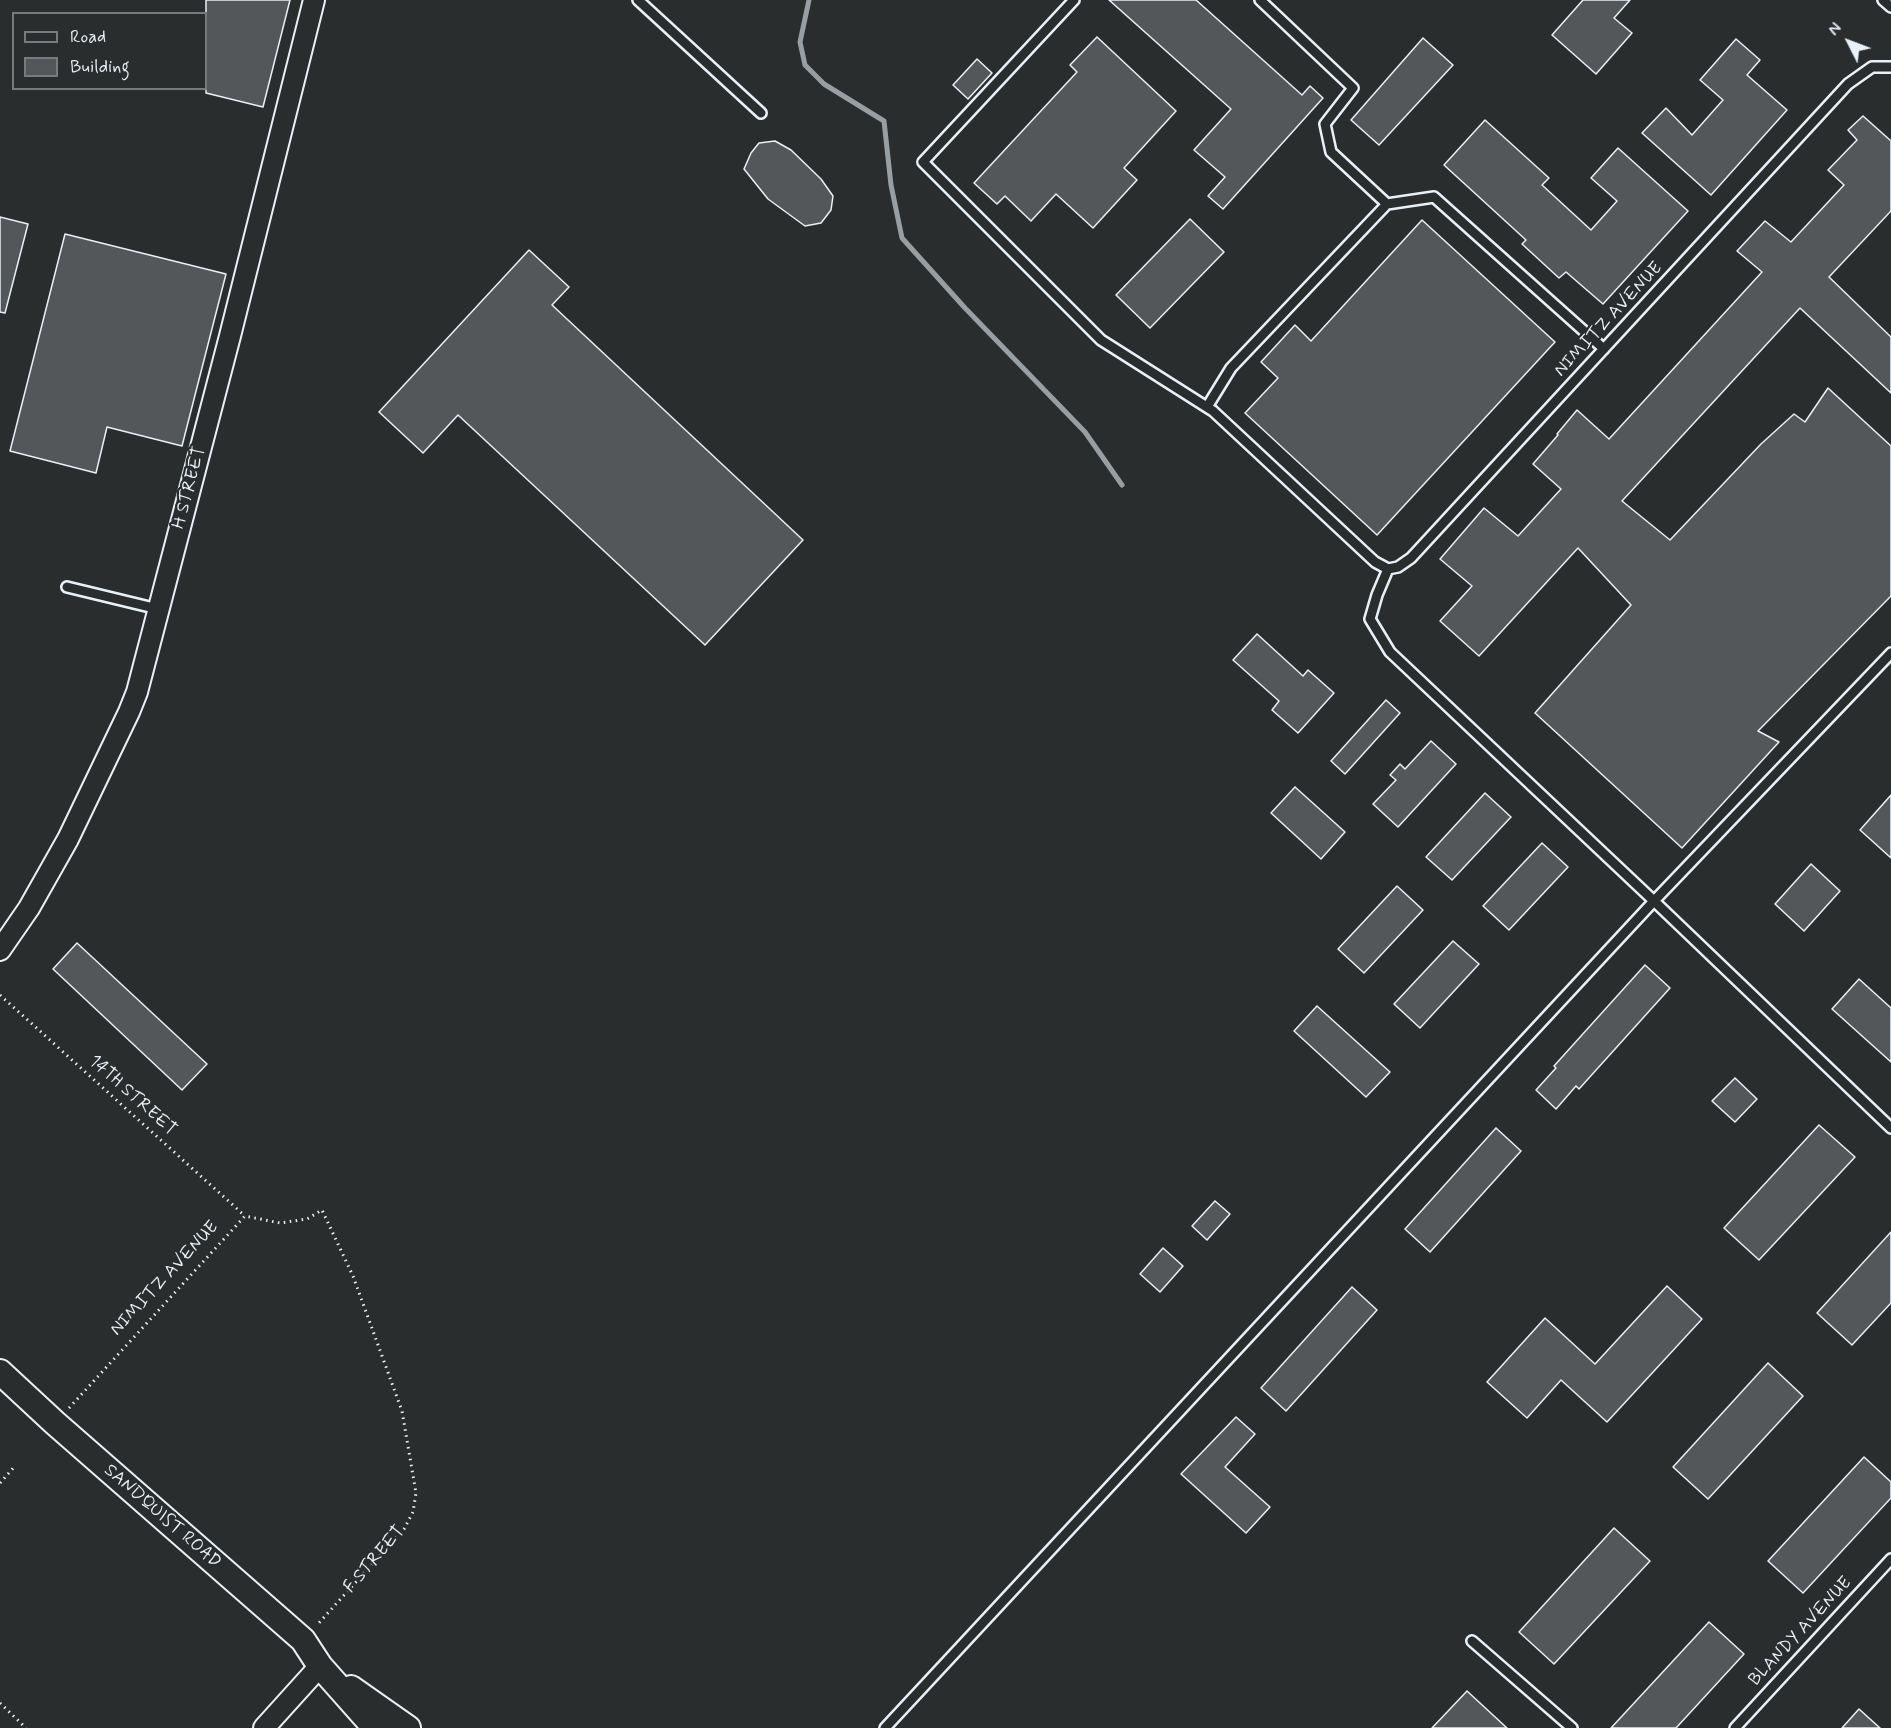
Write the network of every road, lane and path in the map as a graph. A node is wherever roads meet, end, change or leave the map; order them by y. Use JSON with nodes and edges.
{"nodes":[{"id":1,"x":314,"y":0,"type":"edge"},
{"id":2,"x":638,"y":0,"type":"edge"},
{"id":3,"x":1074,"y":0,"type":"edge"},
{"id":4,"x":1260,"y":0,"type":"edge"},
{"id":5,"x":1883,"y":0,"type":"edge"},
{"id":6,"x":1891,"y":7,"type":"edge"},
{"id":7,"x":1891,"y":67,"type":"edge"},
{"id":8,"x":761,"y":113,"type":"dead end"},
{"id":9,"x":1387,"y":204,"type":"junction"},
{"id":10,"x":1604,"y":349,"type":"junction"},
{"id":11,"x":1207,"y":407,"type":"junction"},
{"id":12,"x":1388,"y":569,"type":"junction"},
{"id":13,"x":67,"y":586,"type":"dead end"},
{"id":14,"x":158,"y":609,"type":"junction"},
{"id":15,"x":1891,"y":653,"type":"edge"},
{"id":16,"x":1654,"y":901,"type":"junction"},
{"id":17,"x":0,"y":950,"type":"edge"},
{"id":18,"x":0,"y":995,"type":"edge"},
{"id":19,"x":1891,"y":1128,"type":"edge"},
{"id":20,"x":245,"y":1216,"type":"junction"},
{"id":21,"x":0,"y":1372,"type":"edge"},
{"id":22,"x":55,"y":1423,"type":"junction"},
{"id":23,"x":15,"y":1466,"type":"dead end"},
{"id":24,"x":412,"y":1467,"type":"joint"},
{"id":25,"x":0,"y":1483,"type":"edge"},
{"id":26,"x":1891,"y":1559,"type":"edge"},
{"id":27,"x":303,"y":1640,"type":"junction"},
{"id":28,"x":1472,"y":1641,"type":"dead end"},
{"id":29,"x":320,"y":1666,"type":"junction"},
{"id":30,"x":0,"y":1703,"type":"edge"},
{"id":31,"x":26,"y":1728,"type":"edge"},
{"id":32,"x":264,"y":1728,"type":"edge"},
{"id":33,"x":375,"y":1728,"type":"edge"},
{"id":34,"x":408,"y":1728,"type":"edge"},
{"id":35,"x":885,"y":1728,"type":"edge"},
{"id":36,"x":1572,"y":1728,"type":"edge"},
{"id":37,"x":1736,"y":1728,"type":"edge"}],
"edges":[{"from":1,"to":14,"type":"street","name":"H STREET"},
{"from":2,"to":8,"type":"lane"},
{"from":3,"to":11,"type":"lane"},
{"from":4,"to":9,"type":"lane"},
{"from":5,"to":6,"type":"lane"},
{"from":7,"to":10,"type":"lane","name":"NIMITZ AVENUE"},
{"from":9,"to":10,"type":"lane"},
{"from":9,"to":11,"type":"lane"},
{"from":10,"to":12,"type":"lane","name":"NIMITZ AVENUE"},
{"from":11,"to":12,"type":"lane"},
{"from":12,"to":16,"type":"lane"},
{"from":13,"to":14,"type":"lane"},
{"from":14,"to":17,"type":"street","name":"H STREET"},
{"from":15,"to":16,"type":"lane"},
{"from":16,"to":19,"type":"lane"},
{"from":16,"to":35,"type":"lane"},
{"from":18,"to":20,"type":"path","name":"14TH STREET"},
{"from":20,"to":22,"type":"path","name":"NIMITZ AVENUE"},
{"from":20,"to":24,"type":"path","name":"NIMITZ AVENUE"},
{"from":21,"to":22,"type":"street","name":"SANDQUIST ROAD"},
{"from":22,"to":27,"type":"street","name":"SANDQUIST ROAD"},
{"from":23,"to":25,"type":"path"},
{"from":24,"to":27,"type":"path","name":"F STREET"},
{"from":26,"to":37,"type":"lane","name":"BLANDY AVENUE"},
{"from":27,"to":29,"type":"street","name":"SANDQUIST ROAD"},
{"from":28,"to":36,"type":"lane"},
{"from":29,"to":32,"type":"street"},
{"from":29,"to":33,"type":"street","name":"SANDQUIST ROAD"},
{"from":29,"to":34,"type":"street","name":"SANDQUIST ROAD"},
{"from":30,"to":31,"type":"path"}]}
